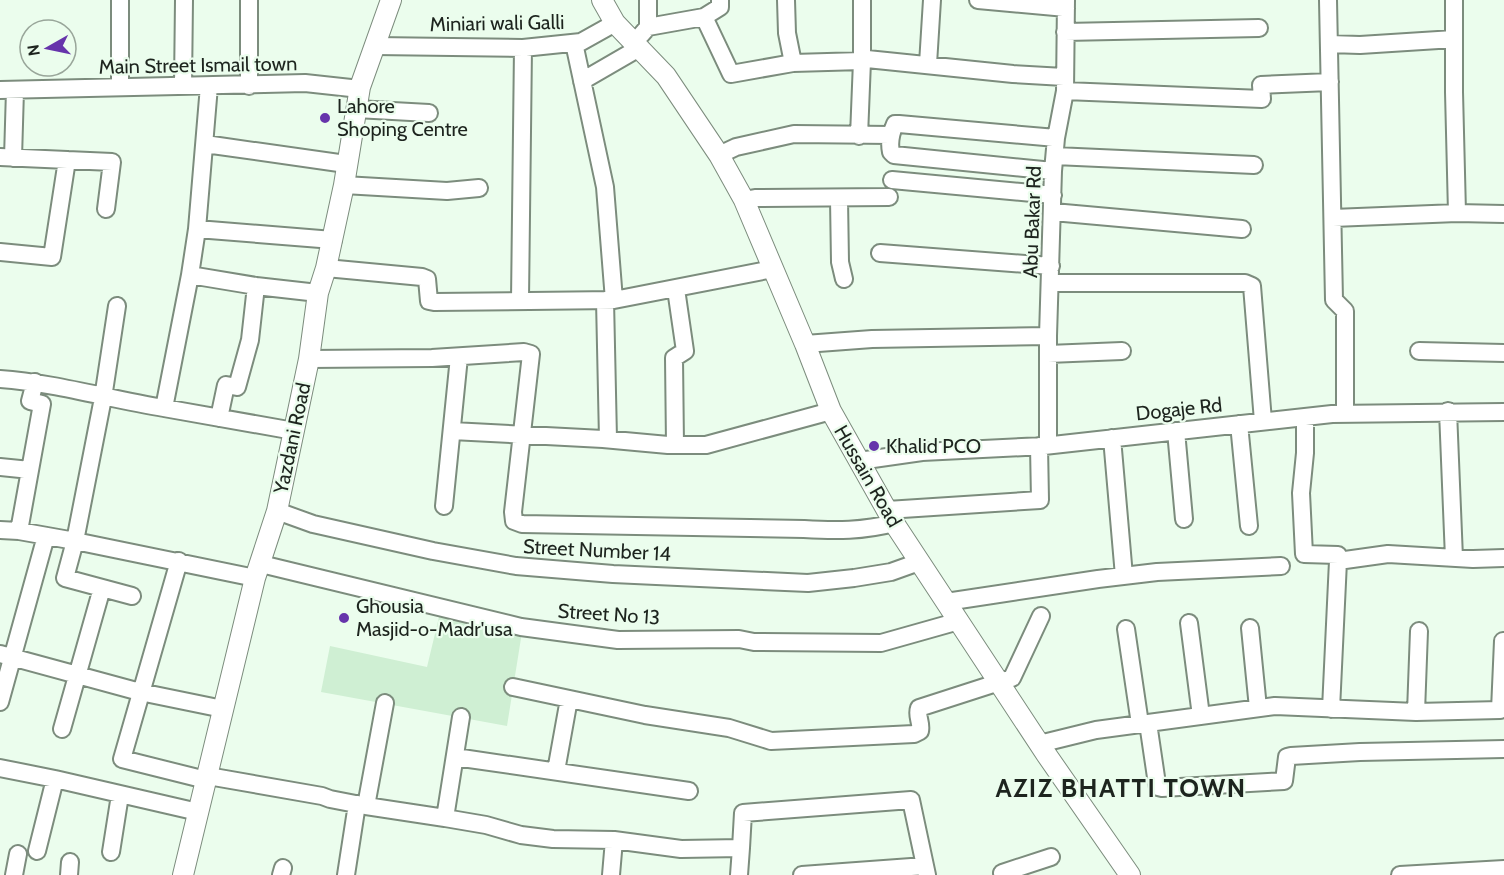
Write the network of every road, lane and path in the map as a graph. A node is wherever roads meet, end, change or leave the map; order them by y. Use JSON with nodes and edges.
{"nodes":[{"id":1,"x":120,"y":0,"type":"edge"},
{"id":2,"x":184,"y":0,"type":"edge"},
{"id":3,"x":249,"y":0,"type":"edge"},
{"id":4,"x":391,"y":0,"type":"edge"},
{"id":5,"x":602,"y":0,"type":"edge"},
{"id":6,"x":648,"y":0,"type":"edge"},
{"id":7,"x":720,"y":0,"type":"edge"},
{"id":8,"x":786,"y":0,"type":"edge"},
{"id":9,"x":862,"y":0,"type":"edge"},
{"id":10,"x":932,"y":0,"type":"edge"},
{"id":11,"x":978,"y":0,"type":"edge"},
{"id":12,"x":1328,"y":0,"type":"edge"},
{"id":13,"x":1454,"y":0,"type":"edge"},
{"id":14,"x":1066,"y":4,"type":"edge"},
{"id":15,"x":704,"y":17,"type":"junction"},
{"id":16,"x":615,"y":23,"type":"junction"},
{"id":17,"x":648,"y":27,"type":"junction"},
{"id":18,"x":1259,"y":28,"type":"dead end"},
{"id":19,"x":1065,"y":32,"type":"junction"},
{"id":20,"x":1454,"y":39,"type":"junction"},
{"id":21,"x":574,"y":43,"type":"junction"},
{"id":22,"x":1329,"y":44,"type":"junction"},
{"id":23,"x":375,"y":46,"type":"junction"},
{"id":24,"x":637,"y":46,"type":"junction"},
{"id":25,"x":523,"y":48,"type":"junction"},
{"id":26,"x":862,"y":61,"type":"junction"},
{"id":27,"x":793,"y":63,"type":"junction"},
{"id":28,"x":928,"y":64,"type":"junction"},
{"id":29,"x":582,"y":81,"type":"junction"},
{"id":30,"x":1330,"y":82,"type":"junction"},
{"id":31,"x":1065,"y":84,"type":"junction"},
{"id":32,"x":183,"y":86,"type":"junction"},
{"id":33,"x":209,"y":86,"type":"junction"},
{"id":34,"x":249,"y":86,"type":"junction"},
{"id":35,"x":120,"y":87,"type":"junction"},
{"id":36,"x":360,"y":89,"type":"junction"},
{"id":37,"x":8,"y":90,"type":"edge"},
{"id":38,"x":356,"y":109,"type":"junction"},
{"id":39,"x":429,"y":113,"type":"dead end"},
{"id":40,"x":891,"y":135,"type":"junction"},
{"id":41,"x":859,"y":136,"type":"junction"},
{"id":42,"x":1056,"y":138,"type":"junction"},
{"id":43,"x":205,"y":144,"type":"junction"},
{"id":44,"x":719,"y":155,"type":"junction"},
{"id":45,"x":6,"y":158,"type":"edge"},
{"id":46,"x":67,"y":160,"type":"junction"},
{"id":47,"x":346,"y":164,"type":"junction"},
{"id":48,"x":1054,"y":164,"type":"junction"},
{"id":49,"x":1254,"y":165,"type":"dead end"},
{"id":50,"x":892,"y":180,"type":"dead end"},
{"id":51,"x":344,"y":185,"type":"junction"},
{"id":52,"x":479,"y":188,"type":"dead end"},
{"id":53,"x":889,"y":197,"type":"dead end"},
{"id":54,"x":839,"y":199,"type":"junction"},
{"id":55,"x":744,"y":200,"type":"junction"},
{"id":56,"x":1053,"y":203,"type":"junction"},
{"id":57,"x":106,"y":209,"type":"dead end"},
{"id":58,"x":1457,"y":213,"type":"junction"},
{"id":59,"x":1504,"y":214,"type":"edge"},
{"id":60,"x":1333,"y":218,"type":"junction"},
{"id":61,"x":197,"y":229,"type":"junction"},
{"id":62,"x":1242,"y":229,"type":"dead end"},
{"id":63,"x":333,"y":240,"type":"junction"},
{"id":64,"x":0,"y":252,"type":"edge"},
{"id":65,"x":880,"y":253,"type":"dead end"},
{"id":66,"x":1051,"y":266,"type":"junction"},
{"id":67,"x":326,"y":268,"type":"junction"},
{"id":68,"x":773,"y":269,"type":"junction"},
{"id":69,"x":190,"y":275,"type":"junction"},
{"id":70,"x":844,"y":279,"type":"dead end"},
{"id":71,"x":1051,"y":283,"type":"junction"},
{"id":72,"x":256,"y":286,"type":"junction"},
{"id":73,"x":676,"y":290,"type":"junction"},
{"id":74,"x":318,"y":293,"type":"junction"},
{"id":75,"x":520,"y":300,"type":"junction"},
{"id":76,"x":609,"y":300,"type":"junction"},
{"id":77,"x":117,"y":306,"type":"dead end"},
{"id":78,"x":1048,"y":336,"type":"junction"},
{"id":79,"x":806,"y":344,"type":"junction"},
{"id":80,"x":1122,"y":351,"type":"dead end"},
{"id":81,"x":1419,"y":351,"type":"dead end"},
{"id":82,"x":1504,"y":353,"type":"edge"},
{"id":83,"x":1048,"y":354,"type":"junction"},
{"id":84,"x":459,"y":357,"type":"junction"},
{"id":85,"x":309,"y":359,"type":"junction"},
{"id":86,"x":0,"y":379,"type":"edge"},
{"id":87,"x":35,"y":382,"type":"junction"},
{"id":88,"x":103,"y":398,"type":"junction"},
{"id":89,"x":164,"y":408,"type":"junction"},
{"id":90,"x":831,"y":411,"type":"junction"},
{"id":91,"x":1448,"y":411,"type":"junction"},
{"id":92,"x":1504,"y":412,"type":"edge"},
{"id":93,"x":1345,"y":414,"type":"junction"},
{"id":94,"x":1305,"y":417,"type":"junction"},
{"id":95,"x":219,"y":418,"type":"junction"},
{"id":96,"x":1263,"y":421,"type":"junction"},
{"id":97,"x":1239,"y":424,"type":"junction"},
{"id":98,"x":294,"y":431,"type":"junction"},
{"id":99,"x":452,"y":431,"type":"junction"},
{"id":100,"x":1176,"y":431,"type":"junction"},
{"id":101,"x":523,"y":434,"type":"junction"},
{"id":102,"x":1112,"y":438,"type":"junction"},
{"id":103,"x":608,"y":439,"type":"junction"},
{"id":104,"x":675,"y":445,"type":"junction"},
{"id":105,"x":1044,"y":446,"type":"junction"},
{"id":106,"x":859,"y":461,"type":"junction"},
{"id":107,"x":0,"y":467,"type":"edge"},
{"id":108,"x":30,"y":470,"type":"junction"},
{"id":109,"x":444,"y":506,"type":"dead end"},
{"id":110,"x":277,"y":511,"type":"junction"},
{"id":111,"x":890,"y":517,"type":"junction"},
{"id":112,"x":1184,"y":519,"type":"dead end"},
{"id":113,"x":1249,"y":526,"type":"dead end"},
{"id":114,"x":0,"y":530,"type":"edge"},
{"id":115,"x":19,"y":531,"type":"junction"},
{"id":116,"x":46,"y":536,"type":"junction"},
{"id":117,"x":75,"y":541,"type":"junction"},
{"id":118,"x":1454,"y":558,"type":"junction"},
{"id":119,"x":1504,"y":558,"type":"edge"},
{"id":120,"x":179,"y":561,"type":"junction"},
{"id":121,"x":1338,"y":561,"type":"junction"},
{"id":122,"x":920,"y":562,"type":"junction"},
{"id":123,"x":1281,"y":566,"type":"dead end"},
{"id":124,"x":258,"y":571,"type":"junction"},
{"id":125,"x":1124,"y":576,"type":"junction"},
{"id":126,"x":102,"y":588,"type":"junction"},
{"id":127,"x":132,"y":596,"type":"dead end"},
{"id":128,"x":946,"y":602,"type":"junction"},
{"id":129,"x":1041,"y":616,"type":"dead end"},
{"id":130,"x":959,"y":621,"type":"junction"},
{"id":131,"x":1189,"y":623,"type":"dead end"},
{"id":132,"x":1250,"y":628,"type":"dead end"},
{"id":133,"x":1126,"y":629,"type":"dead end"},
{"id":134,"x":1419,"y":631,"type":"dead end"},
{"id":135,"x":1503,"y":641,"type":"edge"},
{"id":136,"x":6,"y":656,"type":"edge"},
{"id":137,"x":78,"y":675,"type":"junction"},
{"id":138,"x":999,"y":683,"type":"junction"},
{"id":139,"x":513,"y":687,"type":"dead end"},
{"id":140,"x":140,"y":692,"type":"junction"},
{"id":141,"x":569,"y":699,"type":"junction"},
{"id":142,"x":0,"y":702,"type":"edge"},
{"id":143,"x":385,"y":703,"type":"dead end"},
{"id":144,"x":1258,"y":708,"type":"junction"},
{"id":145,"x":223,"y":709,"type":"junction"},
{"id":146,"x":1331,"y":709,"type":"junction"},
{"id":147,"x":1416,"y":712,"type":"junction"},
{"id":148,"x":1201,"y":716,"type":"junction"},
{"id":149,"x":461,"y":717,"type":"dead end"},
{"id":150,"x":1144,"y":723,"type":"junction"},
{"id":151,"x":62,"y":729,"type":"dead end"},
{"id":152,"x":1040,"y":744,"type":"junction"},
{"id":153,"x":1504,"y":749,"type":"edge"},
{"id":154,"x":454,"y":757,"type":"junction"},
{"id":155,"x":0,"y":768,"type":"edge"},
{"id":156,"x":556,"y":771,"type":"junction"},
{"id":157,"x":207,"y":778,"type":"junction"},
{"id":158,"x":54,"y":779,"type":"junction"},
{"id":159,"x":689,"y":791,"type":"dead end"},
{"id":160,"x":120,"y":795,"type":"junction"},
{"id":161,"x":361,"y":805,"type":"junction"},
{"id":162,"x":198,"y":812,"type":"junction"},
{"id":163,"x":445,"y":818,"type":"junction"},
{"id":164,"x":614,"y":840,"type":"junction"},
{"id":165,"x":741,"y":848,"type":"junction"},
{"id":166,"x":37,"y":850,"type":"dead end"},
{"id":167,"x":111,"y":852,"type":"dead end"},
{"id":168,"x":18,"y":854,"type":"dead end"},
{"id":169,"x":1051,"y":857,"type":"dead end"},
{"id":170,"x":1504,"y":869,"type":"edge"},
{"id":171,"x":926,"y":871,"type":"edge"},
{"id":172,"x":999,"y":874,"type":"edge"},
{"id":173,"x":14,"y":875,"type":"edge"},
{"id":174,"x":183,"y":875,"type":"edge"},
{"id":175,"x":346,"y":875,"type":"edge"},
{"id":176,"x":611,"y":875,"type":"edge"},
{"id":177,"x":740,"y":875,"type":"edge"},
{"id":178,"x":802,"y":875,"type":"edge"},
{"id":179,"x":1129,"y":875,"type":"edge"},
{"id":180,"x":1400,"y":875,"type":"edge"}],
"edges":[{"from":1,"to":35,"type":"street"},
{"from":2,"to":32,"type":"street"},
{"from":3,"to":34,"type":"street"},
{"from":4,"to":23,"type":"street","name":"Yazdani Road"},
{"from":5,"to":16,"type":"street","name":"Hussain Road"},
{"from":6,"to":17,"type":"street"},
{"from":7,"to":15,"type":"street"},
{"from":8,"to":27,"type":"street"},
{"from":9,"to":26,"type":"street"},
{"from":10,"to":28,"type":"street"},
{"from":11,"to":14,"type":"street"},
{"from":12,"to":22,"type":"street"},
{"from":13,"to":20,"type":"street"},
{"from":14,"to":19,"type":"street","name":"Abu Bakar Rd"},
{"from":15,"to":17,"type":"street"},
{"from":15,"to":27,"type":"street"},
{"from":16,"to":21,"type":"street","name":"Miniari wali Galli"},
{"from":16,"to":24,"type":"street","name":"Hussain Road"},
{"from":17,"to":24,"type":"street"},
{"from":18,"to":19,"type":"street"},
{"from":19,"to":31,"type":"street","name":"Abu Bakar Rd"},
{"from":20,"to":22,"type":"street"},
{"from":20,"to":58,"type":"street"},
{"from":21,"to":25,"type":"street","name":"Miniari wali Galli"},
{"from":21,"to":29,"type":"street"},
{"from":22,"to":30,"type":"street"},
{"from":23,"to":25,"type":"street","name":"Miniari wali Galli"},
{"from":23,"to":36,"type":"street","name":"Yazdani Road"},
{"from":24,"to":29,"type":"street"},
{"from":24,"to":44,"type":"street","name":"Hussain Road"},
{"from":25,"to":75,"type":"street"},
{"from":26,"to":27,"type":"street"},
{"from":26,"to":28,"type":"street"},
{"from":26,"to":41,"type":"street"},
{"from":28,"to":31,"type":"street"},
{"from":29,"to":76,"type":"street"},
{"from":30,"to":31,"type":"street"},
{"from":30,"to":60,"type":"street"},
{"from":31,"to":42,"type":"street","name":"Abu Bakar Rd"},
{"from":32,"to":33,"type":"street","name":"Main Street Ismail town"},
{"from":32,"to":35,"type":"street","name":"Main Street Ismail town"},
{"from":33,"to":34,"type":"street","name":"Main Street Ismail town"},
{"from":33,"to":43,"type":"street"},
{"from":34,"to":36,"type":"street","name":"Main Street Ismail town"},
{"from":35,"to":37,"type":"street","name":"Main Street Ismail town"},
{"from":36,"to":38,"type":"street","name":"Yazdani Road"},
{"from":37,"to":45,"type":"street"},
{"from":38,"to":39,"type":"street"},
{"from":38,"to":47,"type":"street","name":"Yazdani Road"},
{"from":40,"to":41,"type":"street"},
{"from":40,"to":42,"type":"street"},
{"from":40,"to":48,"type":"street"},
{"from":41,"to":44,"type":"street"},
{"from":42,"to":48,"type":"street","name":"Abu Bakar Rd"},
{"from":43,"to":47,"type":"street"},
{"from":43,"to":61,"type":"street"},
{"from":44,"to":55,"type":"street","name":"Hussain Road"},
{"from":45,"to":46,"type":"street"},
{"from":46,"to":57,"type":"street"},
{"from":46,"to":64,"type":"street"},
{"from":47,"to":51,"type":"street","name":"Yazdani Road"},
{"from":48,"to":49,"type":"street"},
{"from":48,"to":56,"type":"street","name":"Abu Bakar Rd"},
{"from":50,"to":56,"type":"street"},
{"from":51,"to":52,"type":"street"},
{"from":51,"to":63,"type":"street","name":"Yazdani Road"},
{"from":53,"to":54,"type":"street"},
{"from":54,"to":55,"type":"street"},
{"from":54,"to":70,"type":"street"},
{"from":55,"to":68,"type":"street","name":"Hussain Road"},
{"from":56,"to":62,"type":"street"},
{"from":56,"to":66,"type":"street","name":"Abu Bakar Rd"},
{"from":58,"to":59,"type":"street"},
{"from":58,"to":60,"type":"street"},
{"from":60,"to":93,"type":"street"},
{"from":61,"to":63,"type":"street"},
{"from":61,"to":69,"type":"street"},
{"from":63,"to":67,"type":"street","name":"Yazdani Road"},
{"from":65,"to":66,"type":"street"},
{"from":66,"to":71,"type":"street","name":"Abu Bakar Rd"},
{"from":67,"to":74,"type":"street","name":"Yazdani Road"},
{"from":67,"to":75,"type":"street"},
{"from":68,"to":73,"type":"street"},
{"from":68,"to":79,"type":"street","name":"Hussain Road"},
{"from":69,"to":72,"type":"street"},
{"from":69,"to":89,"type":"street"},
{"from":71,"to":78,"type":"street","name":"Abu Bakar Rd"},
{"from":71,"to":96,"type":"street"},
{"from":72,"to":74,"type":"street"},
{"from":72,"to":95,"type":"street"},
{"from":73,"to":76,"type":"street"},
{"from":73,"to":104,"type":"street"},
{"from":74,"to":85,"type":"street","name":"Yazdani Road"},
{"from":75,"to":76,"type":"street"},
{"from":76,"to":103,"type":"street"},
{"from":77,"to":88,"type":"street"},
{"from":78,"to":79,"type":"street"},
{"from":78,"to":83,"type":"street","name":"Abu Bakar Rd"},
{"from":79,"to":90,"type":"street","name":"Hussain Road"},
{"from":80,"to":83,"type":"street"},
{"from":81,"to":82,"type":"street"},
{"from":83,"to":105,"type":"street","name":"Abu Bakar Rd"},
{"from":84,"to":85,"type":"street"},
{"from":84,"to":99,"type":"street"},
{"from":84,"to":101,"type":"street"},
{"from":85,"to":98,"type":"street","name":"Yazdani Road"},
{"from":86,"to":87,"type":"street"},
{"from":87,"to":88,"type":"street"},
{"from":87,"to":108,"type":"street"},
{"from":88,"to":89,"type":"street"},
{"from":88,"to":117,"type":"street"},
{"from":89,"to":95,"type":"street"},
{"from":90,"to":104,"type":"street"},
{"from":90,"to":106,"type":"street","name":"Hussain Road"},
{"from":91,"to":92,"type":"street","name":"Dogaje Rd"},
{"from":91,"to":93,"type":"street","name":"Dogaje Rd"},
{"from":91,"to":118,"type":"street"},
{"from":93,"to":94,"type":"street","name":"Dogaje Rd"},
{"from":94,"to":96,"type":"street","name":"Dogaje Rd"},
{"from":94,"to":121,"type":"street"},
{"from":95,"to":98,"type":"street"},
{"from":96,"to":97,"type":"street","name":"Dogaje Rd"},
{"from":97,"to":100,"type":"street","name":"Dogaje Rd"},
{"from":97,"to":113,"type":"street"},
{"from":98,"to":110,"type":"street","name":"Yazdani Road"},
{"from":99,"to":101,"type":"street"},
{"from":99,"to":109,"type":"street"},
{"from":100,"to":102,"type":"street","name":"Dogaje Rd"},
{"from":100,"to":112,"type":"street"},
{"from":101,"to":103,"type":"street"},
{"from":101,"to":111,"type":"street"},
{"from":102,"to":105,"type":"street","name":"Dogaje Rd"},
{"from":102,"to":125,"type":"street"},
{"from":103,"to":104,"type":"street"},
{"from":105,"to":106,"type":"street","name":"Dogaje Rd"},
{"from":105,"to":111,"type":"street","name":"Abu Bakar Rd"},
{"from":106,"to":111,"type":"street","name":"Hussain Road"},
{"from":107,"to":108,"type":"street"},
{"from":108,"to":115,"type":"street"},
{"from":110,"to":122,"type":"street","name":"Street Number 14"},
{"from":110,"to":124,"type":"street","name":"Yazdani Road"},
{"from":111,"to":122,"type":"street","name":"Hussain Road"},
{"from":114,"to":115,"type":"street","name":"Street No 13"},
{"from":115,"to":116,"type":"street","name":"Street No 13"},
{"from":116,"to":117,"type":"street","name":"Street No 13"},
{"from":116,"to":136,"type":"street"},
{"from":117,"to":120,"type":"street","name":"Street No 13"},
{"from":117,"to":126,"type":"street"},
{"from":118,"to":119,"type":"street"},
{"from":118,"to":121,"type":"street"},
{"from":120,"to":124,"type":"street","name":"Street No 13"},
{"from":120,"to":140,"type":"street"},
{"from":121,"to":146,"type":"street"},
{"from":122,"to":128,"type":"street","name":"Hussain Road"},
{"from":123,"to":125,"type":"street"},
{"from":124,"to":130,"type":"street","name":"Street No 13"},
{"from":124,"to":145,"type":"street","name":"Yazdani Road"},
{"from":125,"to":128,"type":"street"},
{"from":126,"to":127,"type":"street"},
{"from":126,"to":137,"type":"street"},
{"from":128,"to":130,"type":"street","name":"Hussain Road"},
{"from":129,"to":138,"type":"street"},
{"from":130,"to":138,"type":"street","name":"Hussain Road"},
{"from":131,"to":148,"type":"street"},
{"from":132,"to":144,"type":"street"},
{"from":133,"to":150,"type":"street"},
{"from":134,"to":147,"type":"street"},
{"from":135,"to":147,"type":"street"},
{"from":136,"to":137,"type":"street"},
{"from":136,"to":142,"type":"street"},
{"from":137,"to":140,"type":"street"},
{"from":137,"to":151,"type":"street"},
{"from":138,"to":141,"type":"street"},
{"from":138,"to":152,"type":"street","name":"Hussain Road"},
{"from":139,"to":141,"type":"street"},
{"from":140,"to":145,"type":"street"},
{"from":140,"to":157,"type":"street"},
{"from":141,"to":156,"type":"street"},
{"from":143,"to":161,"type":"street"},
{"from":144,"to":146,"type":"street"},
{"from":144,"to":148,"type":"street"},
{"from":145,"to":157,"type":"street","name":"Yazdani Road"},
{"from":146,"to":147,"type":"street"},
{"from":148,"to":150,"type":"street"},
{"from":149,"to":154,"type":"street"},
{"from":150,"to":152,"type":"street"},
{"from":150,"to":153,"type":"street"},
{"from":152,"to":179,"type":"street","name":"Hussain Road"},
{"from":154,"to":156,"type":"street"},
{"from":154,"to":163,"type":"street"},
{"from":155,"to":158,"type":"street"},
{"from":156,"to":159,"type":"street"},
{"from":157,"to":161,"type":"street"},
{"from":157,"to":162,"type":"street","name":"Yazdani Road"},
{"from":158,"to":160,"type":"street"},
{"from":158,"to":166,"type":"street"},
{"from":160,"to":162,"type":"street"},
{"from":160,"to":167,"type":"street"},
{"from":161,"to":163,"type":"street"},
{"from":161,"to":175,"type":"street"},
{"from":162,"to":174,"type":"street","name":"Yazdani Road"},
{"from":163,"to":164,"type":"street"},
{"from":164,"to":165,"type":"street"},
{"from":164,"to":176,"type":"street"},
{"from":165,"to":171,"type":"street"},
{"from":165,"to":177,"type":"street"},
{"from":168,"to":173,"type":"street"},
{"from":169,"to":172,"type":"street"},
{"from":170,"to":180,"type":"street"},
{"from":171,"to":178,"type":"street"}]}
